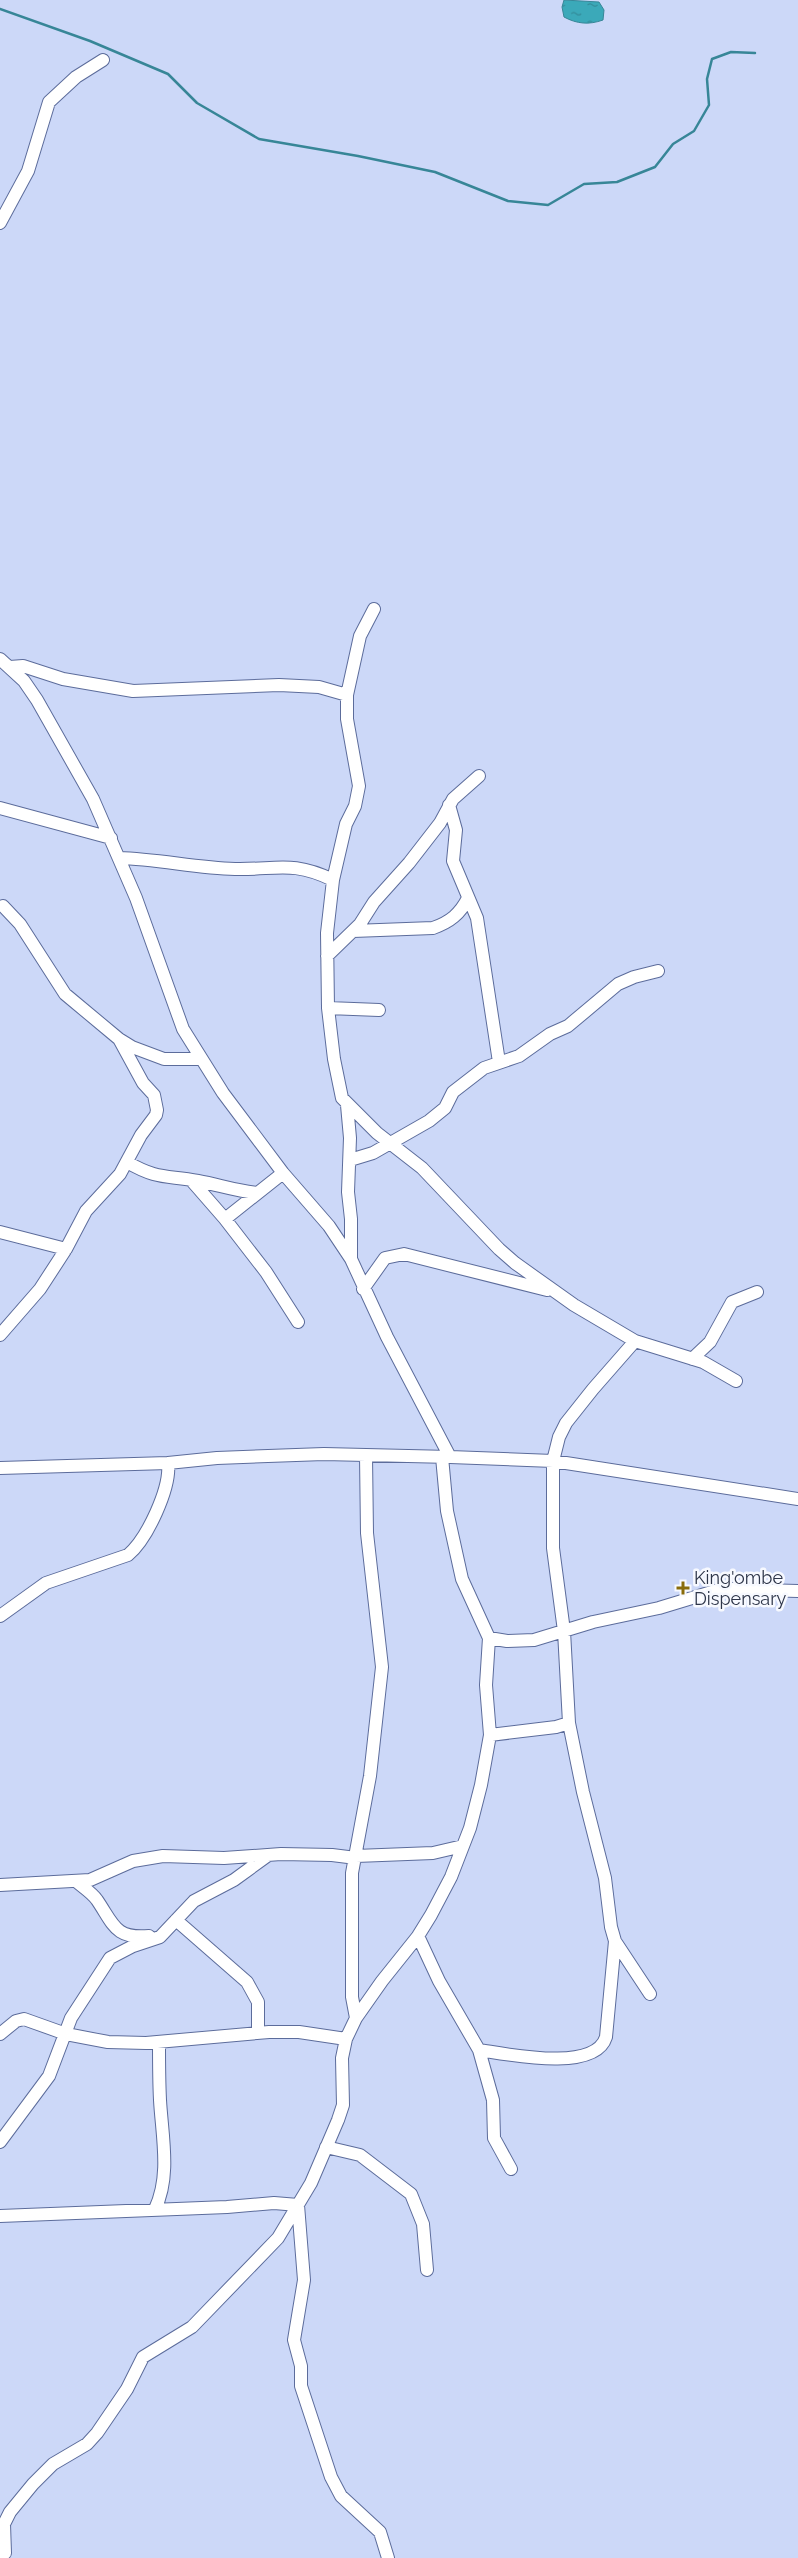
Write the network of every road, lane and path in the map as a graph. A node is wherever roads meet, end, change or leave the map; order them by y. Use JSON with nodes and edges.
{"nodes":[{"id":1,"x":102,"y":60,"type":"dead end"},
{"id":2,"x":0,"y":223,"type":"edge"},
{"id":3,"x":374,"y":609,"type":"dead end"},
{"id":4,"x":0,"y":658,"type":"edge"},
{"id":5,"x":10,"y":667,"type":"junction"},
{"id":6,"x":347,"y":695,"type":"junction"},
{"id":7,"x":479,"y":776,"type":"dead end"},
{"id":8,"x":449,"y":806,"type":"junction"},
{"id":9,"x":0,"y":808,"type":"edge"},
{"id":10,"x":111,"y":838,"type":"junction"},
{"id":11,"x":119,"y":858,"type":"junction"},
{"id":12,"x":333,"y":880,"type":"junction"},
{"id":13,"x":468,"y":898,"type":"junction"},
{"id":14,"x":3,"y":906,"type":"dead end"},
{"id":15,"x":353,"y":931,"type":"junction"},
{"id":16,"x":327,"y":956,"type":"junction"},
{"id":17,"x":658,"y":971,"type":"dead end"},
{"id":18,"x":328,"y":1008,"type":"junction"},
{"id":19,"x":379,"y":1010,"type":"dead end"},
{"id":20,"x":119,"y":1039,"type":"junction"},
{"id":21,"x":201,"y":1059,"type":"junction"},
{"id":22,"x":498,"y":1062,"type":"junction"},
{"id":23,"x":347,"y":1105,"type":"junction"},
{"id":24,"x":390,"y":1144,"type":"junction"},
{"id":25,"x":350,"y":1160,"type":"junction"},
{"id":26,"x":128,"y":1162,"type":"junction"},
{"id":27,"x":283,"y":1173,"type":"junction"},
{"id":28,"x":191,"y":1180,"type":"junction"},
{"id":29,"x":258,"y":1193,"type":"junction"},
{"id":30,"x":225,"y":1219,"type":"junction"},
{"id":31,"x":0,"y":1232,"type":"edge"},
{"id":32,"x":66,"y":1249,"type":"junction"},
{"id":33,"x":351,"y":1259,"type":"junction"},
{"id":34,"x":363,"y":1289,"type":"junction"},
{"id":35,"x":757,"y":1292,"type":"dead end"},
{"id":36,"x":558,"y":1293,"type":"junction"},
{"id":37,"x":298,"y":1322,"type":"dead end"},
{"id":38,"x":0,"y":1335,"type":"edge"},
{"id":39,"x":635,"y":1341,"type":"junction"},
{"id":40,"x":692,"y":1358,"type":"junction"},
{"id":41,"x":736,"y":1381,"type":"dead end"},
{"id":42,"x":366,"y":1456,"type":"junction"},
{"id":43,"x":446,"y":1457,"type":"junction"},
{"id":44,"x":553,"y":1461,"type":"junction"},
{"id":45,"x":168,"y":1463,"type":"junction"},
{"id":46,"x":0,"y":1468,"type":"edge"},
{"id":47,"x":798,"y":1499,"type":"edge"},
{"id":48,"x":798,"y":1590,"type":"edge"},
{"id":49,"x":0,"y":1616,"type":"edge"},
{"id":50,"x":564,"y":1631,"type":"junction"},
{"id":51,"x":489,"y":1638,"type":"junction"},
{"id":52,"x":569,"y":1723,"type":"junction"},
{"id":53,"x":490,"y":1735,"type":"junction"},
{"id":54,"x":463,"y":1846,"type":"junction"},
{"id":55,"x":267,"y":1856,"type":"junction"},
{"id":56,"x":356,"y":1857,"type":"junction"},
{"id":57,"x":77,"y":1882,"type":"junction"},
{"id":58,"x":0,"y":1885,"type":"edge"},
{"id":59,"x":176,"y":1920,"type":"junction"},
{"id":60,"x":165,"y":1933,"type":"junction"},
{"id":61,"x":418,"y":1936,"type":"junction"},
{"id":62,"x":615,"y":1941,"type":"junction"},
{"id":63,"x":650,"y":1994,"type":"dead end"},
{"id":64,"x":356,"y":2018,"type":"junction"},
{"id":65,"x":258,"y":2032,"type":"junction"},
{"id":66,"x":0,"y":2034,"type":"edge"},
{"id":67,"x":66,"y":2034,"type":"junction"},
{"id":68,"x":346,"y":2039,"type":"junction"},
{"id":69,"x":159,"y":2042,"type":"junction"},
{"id":70,"x":479,"y":2050,"type":"junction"},
{"id":71,"x":0,"y":2142,"type":"edge"},
{"id":72,"x":326,"y":2147,"type":"junction"},
{"id":73,"x":511,"y":2169,"type":"dead end"},
{"id":74,"x":298,"y":2205,"type":"junction"},
{"id":75,"x":155,"y":2209,"type":"junction"},
{"id":76,"x":0,"y":2216,"type":"edge"},
{"id":77,"x":427,"y":2270,"type":"dead end"},
{"id":78,"x":0,"y":2554,"type":"edge"},
{"id":79,"x":388,"y":2558,"type":"edge"}],
"edges":[{"from":1,"to":2,"type":"street"},
{"from":3,"to":6,"type":"street"},
{"from":4,"to":5,"type":"street"},
{"from":5,"to":6,"type":"street"},
{"from":5,"to":10,"type":"street"},
{"from":6,"to":12,"type":"street"},
{"from":7,"to":8,"type":"street"},
{"from":8,"to":13,"type":"street"},
{"from":8,"to":15,"type":"street"},
{"from":9,"to":10,"type":"street"},
{"from":10,"to":11,"type":"street"},
{"from":11,"to":12,"type":"street"},
{"from":11,"to":21,"type":"street"},
{"from":12,"to":16,"type":"street"},
{"from":13,"to":15,"type":"street"},
{"from":13,"to":22,"type":"street"},
{"from":14,"to":20,"type":"street"},
{"from":15,"to":16,"type":"street"},
{"from":16,"to":18,"type":"street"},
{"from":17,"to":22,"type":"street"},
{"from":18,"to":19,"type":"street"},
{"from":18,"to":23,"type":"street"},
{"from":20,"to":21,"type":"street"},
{"from":20,"to":26,"type":"street"},
{"from":21,"to":27,"type":"street"},
{"from":22,"to":24,"type":"street"},
{"from":23,"to":24,"type":"street"},
{"from":23,"to":25,"type":"street"},
{"from":24,"to":25,"type":"street"},
{"from":24,"to":36,"type":"street"},
{"from":25,"to":33,"type":"street"},
{"from":26,"to":28,"type":"street"},
{"from":26,"to":32,"type":"street"},
{"from":27,"to":29,"type":"street"},
{"from":27,"to":33,"type":"street"},
{"from":28,"to":29,"type":"street"},
{"from":28,"to":30,"type":"street"},
{"from":29,"to":30,"type":"street"},
{"from":30,"to":37,"type":"street"},
{"from":31,"to":32,"type":"street"},
{"from":32,"to":38,"type":"street"},
{"from":33,"to":34,"type":"street"},
{"from":34,"to":36,"type":"street"},
{"from":34,"to":43,"type":"street"},
{"from":35,"to":40,"type":"street"},
{"from":36,"to":39,"type":"street"},
{"from":39,"to":40,"type":"street"},
{"from":39,"to":44,"type":"street"},
{"from":40,"to":41,"type":"street"},
{"from":42,"to":43,"type":"street"},
{"from":42,"to":45,"type":"street"},
{"from":42,"to":56,"type":"street"},
{"from":43,"to":44,"type":"street"},
{"from":43,"to":51,"type":"street"},
{"from":44,"to":47,"type":"street"},
{"from":44,"to":50,"type":"street"},
{"from":45,"to":46,"type":"street"},
{"from":45,"to":49,"type":"street"},
{"from":48,"to":50,"type":"street"},
{"from":50,"to":51,"type":"street"},
{"from":50,"to":52,"type":"street"},
{"from":51,"to":53,"type":"street"},
{"from":52,"to":53,"type":"street"},
{"from":52,"to":62,"type":"street"},
{"from":53,"to":54,"type":"street"},
{"from":54,"to":56,"type":"street"},
{"from":54,"to":61,"type":"street"},
{"from":55,"to":56,"type":"street"},
{"from":55,"to":57,"type":"street"},
{"from":55,"to":59,"type":"street"},
{"from":56,"to":64,"type":"street"},
{"from":57,"to":58,"type":"street"},
{"from":57,"to":60,"type":"street"},
{"from":59,"to":60,"type":"street"},
{"from":59,"to":65,"type":"street"},
{"from":60,"to":67,"type":"street"},
{"from":61,"to":64,"type":"street"},
{"from":61,"to":70,"type":"street"},
{"from":62,"to":63,"type":"street"},
{"from":62,"to":70,"type":"street"},
{"from":64,"to":68,"type":"street"},
{"from":65,"to":68,"type":"street"},
{"from":65,"to":69,"type":"street"},
{"from":66,"to":67,"type":"street"},
{"from":67,"to":69,"type":"street"},
{"from":67,"to":71,"type":"street"},
{"from":68,"to":72,"type":"street"},
{"from":69,"to":75,"type":"street"},
{"from":70,"to":73,"type":"street"},
{"from":72,"to":74,"type":"street"},
{"from":72,"to":77,"type":"street"},
{"from":74,"to":75,"type":"street"},
{"from":74,"to":78,"type":"street"},
{"from":74,"to":79,"type":"street"},
{"from":75,"to":76,"type":"street"}]}
